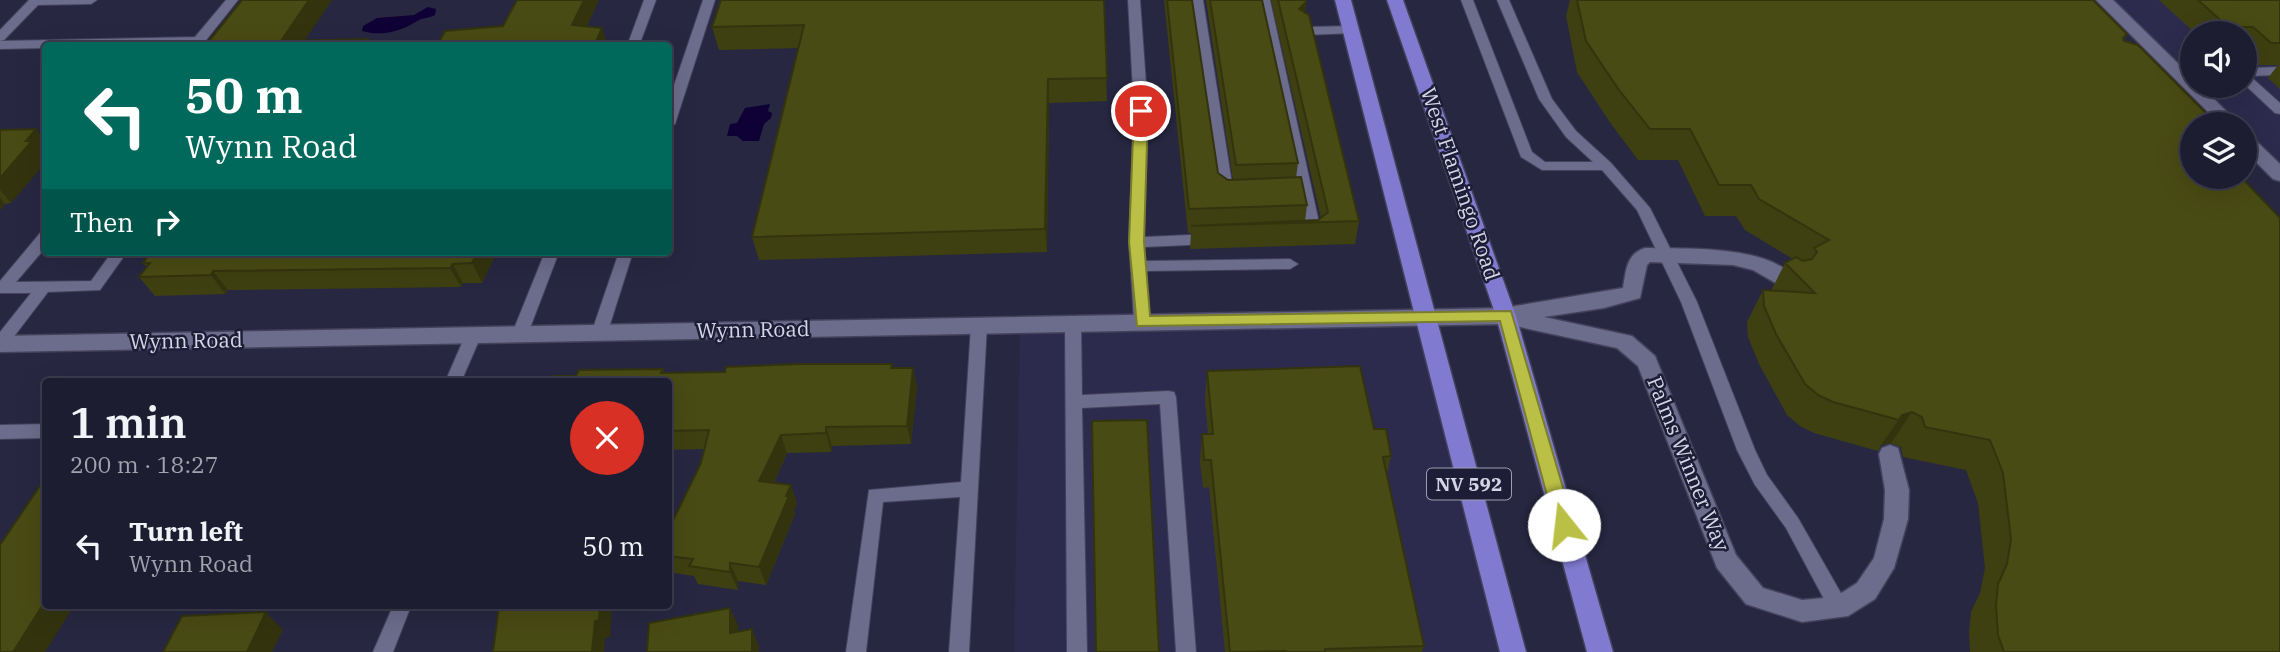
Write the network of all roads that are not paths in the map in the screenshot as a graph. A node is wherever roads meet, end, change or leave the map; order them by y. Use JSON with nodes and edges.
{"nodes":[{"id":1,"x":91,"y":0,"type":"edge"},
{"id":2,"x":232,"y":0,"type":"edge"},
{"id":3,"x":650,"y":0,"type":"edge"},
{"id":4,"x":709,"y":0,"type":"edge"},
{"id":5,"x":1133,"y":0,"type":"edge"},
{"id":6,"x":1198,"y":0,"type":"edge"},
{"id":7,"x":1264,"y":0,"type":"edge"},
{"id":8,"x":1343,"y":0,"type":"edge"},
{"id":9,"x":1395,"y":0,"type":"edge"},
{"id":10,"x":1468,"y":0,"type":"edge"},
{"id":11,"x":1503,"y":0,"type":"edge"},
{"id":12,"x":2104,"y":0,"type":"edge"},
{"id":13,"x":0,"y":21,"type":"edge"},
{"id":14,"x":16,"y":21,"type":"junction"},
{"id":15,"x":1351,"y":30,"type":"junction"},
{"id":16,"x":1305,"y":31,"type":"edge"},
{"id":17,"x":0,"y":37,"type":"edge"},
{"id":18,"x":149,"y":42,"type":"edge"},
{"id":19,"x":634,"y":42,"type":"edge"},
{"id":20,"x":42,"y":44,"type":"edge"},
{"id":21,"x":0,"y":45,"type":"edge"},
{"id":22,"x":2147,"y":68,"type":"edge"},
{"id":23,"x":2180,"y":69,"type":"edge"},
{"id":24,"x":2180,"y":71,"type":"edge"},
{"id":25,"x":2280,"y":71,"type":"edge"},
{"id":26,"x":2257,"y":72,"type":"edge"},
{"id":27,"x":2257,"y":89,"type":"edge"},
{"id":28,"x":2206,"y":98,"type":"edge"},
{"id":29,"x":2280,"y":110,"type":"edge"},
{"id":30,"x":672,"y":112,"type":"edge"},
{"id":31,"x":2219,"y":112,"type":"edge"},
{"id":32,"x":2257,"y":152,"type":"edge"},
{"id":33,"x":1606,"y":166,"type":"junction"},
{"id":34,"x":2280,"y":175,"type":"edge"},
{"id":35,"x":1240,"y":196,"type":"edge"},
{"id":36,"x":1290,"y":237,"type":"edge"},
{"id":37,"x":1227,"y":239,"type":"edge"},
{"id":38,"x":42,"y":241,"type":"edge"},
{"id":39,"x":1136,"y":242,"type":"junction"},
{"id":40,"x":1667,"y":254,"type":"junction"},
{"id":41,"x":117,"y":256,"type":"edge"},
{"id":42,"x":550,"y":256,"type":"edge"},
{"id":43,"x":625,"y":256,"type":"edge"},
{"id":44,"x":1290,"y":264,"type":"dead end"},
{"id":45,"x":1138,"y":266,"type":"junction"},
{"id":46,"x":1788,"y":283,"type":"edge"},
{"id":47,"x":44,"y":287,"type":"junction"},
{"id":48,"x":1425,"y":316,"type":"junction"},
{"id":49,"x":1506,"y":316,"type":"junction"},
{"id":50,"x":1142,"y":322,"type":"junction"},
{"id":51,"x":1073,"y":323,"type":"junction"},
{"id":52,"x":979,"y":325,"type":"junction"},
{"id":53,"x":599,"y":334,"type":"junction"},
{"id":54,"x":519,"y":335,"type":"junction"},
{"id":55,"x":473,"y":336,"type":"junction"},
{"id":56,"x":0,"y":344,"type":"edge"},
{"id":57,"x":455,"y":378,"type":"edge"},
{"id":58,"x":1074,"y":402,"type":"junction"},
{"id":59,"x":42,"y":431,"type":"edge"},
{"id":60,"x":0,"y":432,"type":"edge"},
{"id":61,"x":1889,"y":454,"type":"dead end"},
{"id":62,"x":969,"y":489,"type":"junction"},
{"id":63,"x":1839,"y":608,"type":"junction"},
{"id":64,"x":401,"y":609,"type":"edge"},
{"id":65,"x":383,"y":652,"type":"edge"},
{"id":66,"x":856,"y":652,"type":"edge"},
{"id":67,"x":959,"y":652,"type":"edge"},
{"id":68,"x":1077,"y":652,"type":"edge"},
{"id":69,"x":1186,"y":652,"type":"edge"},
{"id":70,"x":1513,"y":652,"type":"edge"},
{"id":71,"x":1600,"y":652,"type":"edge"}],
"edges":[{"from":1,"to":14,"type":"lane"},
{"from":2,"to":18,"type":"lane"},
{"from":3,"to":19,"type":"lane"},
{"from":4,"to":30,"type":"lane"},
{"from":5,"to":39,"type":"lane"},
{"from":6,"to":35,"type":"lane"},
{"from":7,"to":36,"type":"lane"},
{"from":8,"to":15,"type":"main road","number":"NV 592"},
{"from":9,"to":49,"type":"main road","name":"West Flamingo Road"},
{"from":10,"to":33,"type":"lane"},
{"from":11,"to":33,"type":"lane"},
{"from":12,"to":23,"type":"street"},
{"from":13,"to":14,"type":"lane"},
{"from":14,"to":17,"type":"lane"},
{"from":15,"to":16,"type":"lane"},
{"from":15,"to":48,"type":"main road","number":"NV 592"},
{"from":20,"to":21,"type":"lane"},
{"from":22,"to":24,"type":"lane"},
{"from":25,"to":26,"type":"lane"},
{"from":27,"to":29,"type":"lane"},
{"from":28,"to":31,"type":"street"},
{"from":32,"to":34,"type":"street"},
{"from":33,"to":40,"type":"lane"},
{"from":37,"to":39,"type":"lane"},
{"from":38,"to":47,"type":"lane"},
{"from":39,"to":45,"type":"lane"},
{"from":40,"to":46,"type":"street"},
{"from":40,"to":49,"type":"street"},
{"from":40,"to":63,"type":"lane"},
{"from":41,"to":47,"type":"lane"},
{"from":42,"to":54,"type":"lane"},
{"from":43,"to":53,"type":"lane"},
{"from":44,"to":45,"type":"lane"},
{"from":45,"to":50,"type":"lane"},
{"from":47,"to":56,"type":"lane"},
{"from":48,"to":49,"type":"street","name":"Wynn Road"},
{"from":48,"to":50,"type":"street","name":"Wynn Road"},
{"from":48,"to":70,"type":"main road","number":"NV 592"},
{"from":49,"to":63,"type":"street","name":"Palms Winner Way"},
{"from":49,"to":71,"type":"main road","name":"West Flamingo Road"},
{"from":50,"to":51,"type":"street","name":"Wynn Road"},
{"from":51,"to":52,"type":"street","name":"Wynn Road"},
{"from":51,"to":58,"type":"lane"},
{"from":52,"to":53,"type":"street","name":"Wynn Road"},
{"from":52,"to":62,"type":"lane"},
{"from":53,"to":54,"type":"street","name":"Wynn Road"},
{"from":54,"to":55,"type":"street","name":"Wynn Road"},
{"from":55,"to":56,"type":"street","name":"Wynn Road"},
{"from":55,"to":57,"type":"lane"},
{"from":58,"to":68,"type":"lane"},
{"from":58,"to":69,"type":"lane"},
{"from":59,"to":60,"type":"lane"},
{"from":61,"to":63,"type":"street","name":"Palms Winner Way"},
{"from":62,"to":66,"type":"lane"},
{"from":62,"to":67,"type":"lane"},
{"from":64,"to":65,"type":"lane"}]}
